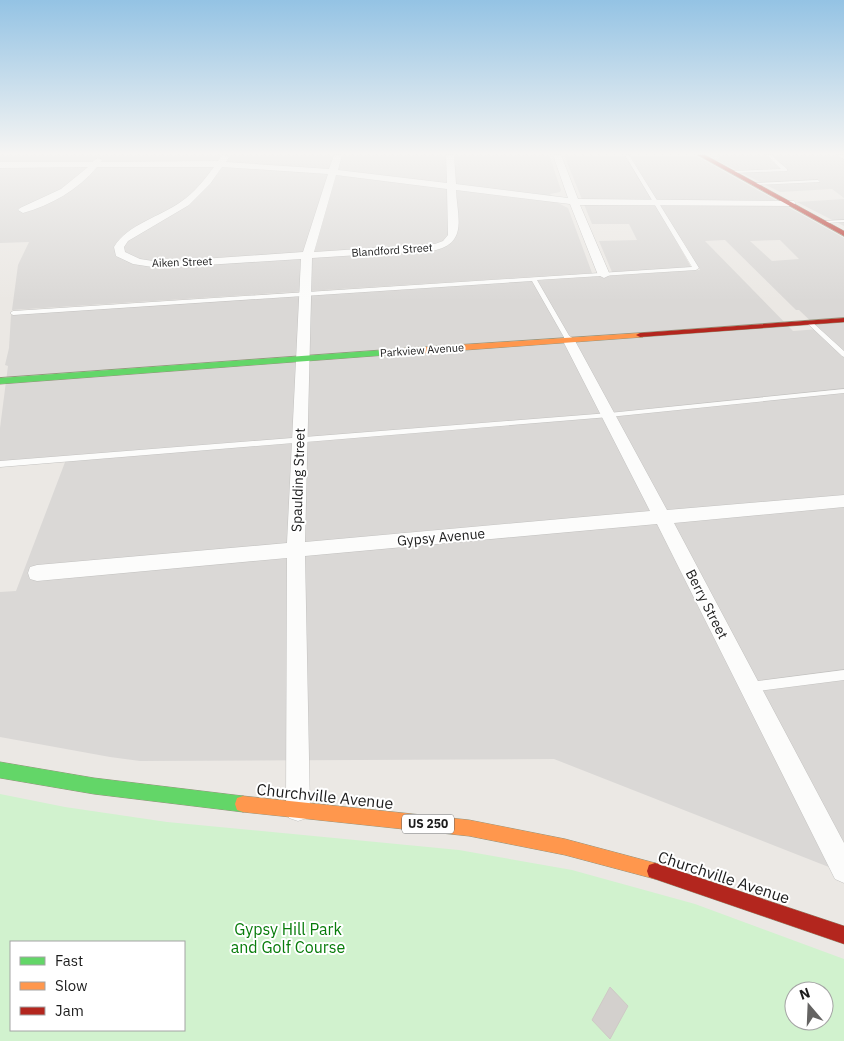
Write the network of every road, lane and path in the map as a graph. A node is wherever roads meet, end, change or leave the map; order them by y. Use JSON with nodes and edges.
{"nodes":[{"id":1,"x":656,"y":203,"type":"edge"},
{"id":2,"x":42,"y":204,"type":"edge"},
{"id":3,"x":185,"y":204,"type":"edge"},
{"id":4,"x":323,"y":204,"type":"edge"},
{"id":5,"x":452,"y":204,"type":"edge"},
{"id":6,"x":575,"y":204,"type":"edge"},
{"id":7,"x":792,"y":204,"type":"edge"},
{"id":8,"x":23,"y":210,"type":"dead end"},
{"id":9,"x":844,"y":221,"type":"edge"},
{"id":10,"x":825,"y":222,"type":"junction"},
{"id":11,"x":844,"y":234,"type":"edge"},
{"id":12,"x":306,"y":256,"type":"junction"},
{"id":13,"x":604,"y":275,"type":"junction"},
{"id":14,"x":534,"y":279,"type":"junction"},
{"id":15,"x":306,"y":294,"type":"junction"},
{"id":16,"x":13,"y":313,"type":"dead end"},
{"id":17,"x":844,"y":320,"type":"edge"},
{"id":18,"x":809,"y":322,"type":"junction"},
{"id":19,"x":568,"y":339,"type":"junction"},
{"id":20,"x":844,"y":355,"type":"edge"},
{"id":21,"x":304,"y":359,"type":"junction"},
{"id":22,"x":0,"y":381,"type":"edge"},
{"id":23,"x":844,"y":392,"type":"edge"},
{"id":24,"x":608,"y":415,"type":"junction"},
{"id":25,"x":299,"y":441,"type":"junction"},
{"id":26,"x":0,"y":464,"type":"edge"},
{"id":27,"x":844,"y":501,"type":"edge"},
{"id":28,"x":662,"y":517,"type":"junction"},
{"id":29,"x":296,"y":550,"type":"junction"},
{"id":30,"x":37,"y":573,"type":"dead end"},
{"id":31,"x":844,"y":675,"type":"edge"},
{"id":32,"x":750,"y":687,"type":"junction"},
{"id":33,"x":0,"y":770,"type":"edge"},
{"id":34,"x":298,"y":809,"type":"junction"},
{"id":35,"x":844,"y":870,"type":"edge"},
{"id":36,"x":844,"y":935,"type":"edge"}],
"edges":[{"from":1,"to":13,"type":"lane"},
{"from":2,"to":8,"type":"street"},
{"from":3,"to":12,"type":"street","name":"Aiken Street"},
{"from":4,"to":12,"type":"street","name":"Spaulding Street"},
{"from":5,"to":12,"type":"street","name":"Blandford Street"},
{"from":6,"to":13,"type":"street"},
{"from":7,"to":10,"type":"street"},
{"from":9,"to":10,"type":"lane"},
{"from":10,"to":11,"type":"street"},
{"from":12,"to":15,"type":"street","name":"Spaulding Street"},
{"from":13,"to":14,"type":"lane"},
{"from":14,"to":15,"type":"lane"},
{"from":14,"to":19,"type":"lane"},
{"from":15,"to":16,"type":"lane"},
{"from":15,"to":21,"type":"street","name":"Spaulding Street"},
{"from":17,"to":18,"type":"street","name":"Parkview Avenue"},
{"from":18,"to":19,"type":"street","name":"Parkview Avenue"},
{"from":18,"to":20,"type":"lane"},
{"from":19,"to":21,"type":"street","name":"Parkview Avenue"},
{"from":19,"to":24,"type":"street","name":"Berry Street"},
{"from":21,"to":22,"type":"street","name":"Parkview Avenue"},
{"from":21,"to":25,"type":"street","name":"Spaulding Street"},
{"from":23,"to":24,"type":"lane"},
{"from":24,"to":25,"type":"lane"},
{"from":24,"to":28,"type":"street","name":"Berry Street"},
{"from":25,"to":26,"type":"lane"},
{"from":25,"to":29,"type":"street","name":"Spaulding Street"},
{"from":27,"to":28,"type":"street","name":"Gypsy Avenue"},
{"from":28,"to":29,"type":"street","name":"Gypsy Avenue"},
{"from":28,"to":32,"type":"street","name":"Berry Street"},
{"from":29,"to":30,"type":"street","name":"Gypsy Avenue"},
{"from":29,"to":34,"type":"street","name":"Spaulding Street"},
{"from":31,"to":32,"type":"lane"},
{"from":32,"to":35,"type":"street","name":"Berry Street"},
{"from":33,"to":34,"type":"street","name":"Churchville Avenue","number":"US 250"},
{"from":34,"to":36,"type":"street","name":"Churchville Avenue","number":"US 250"}]}
